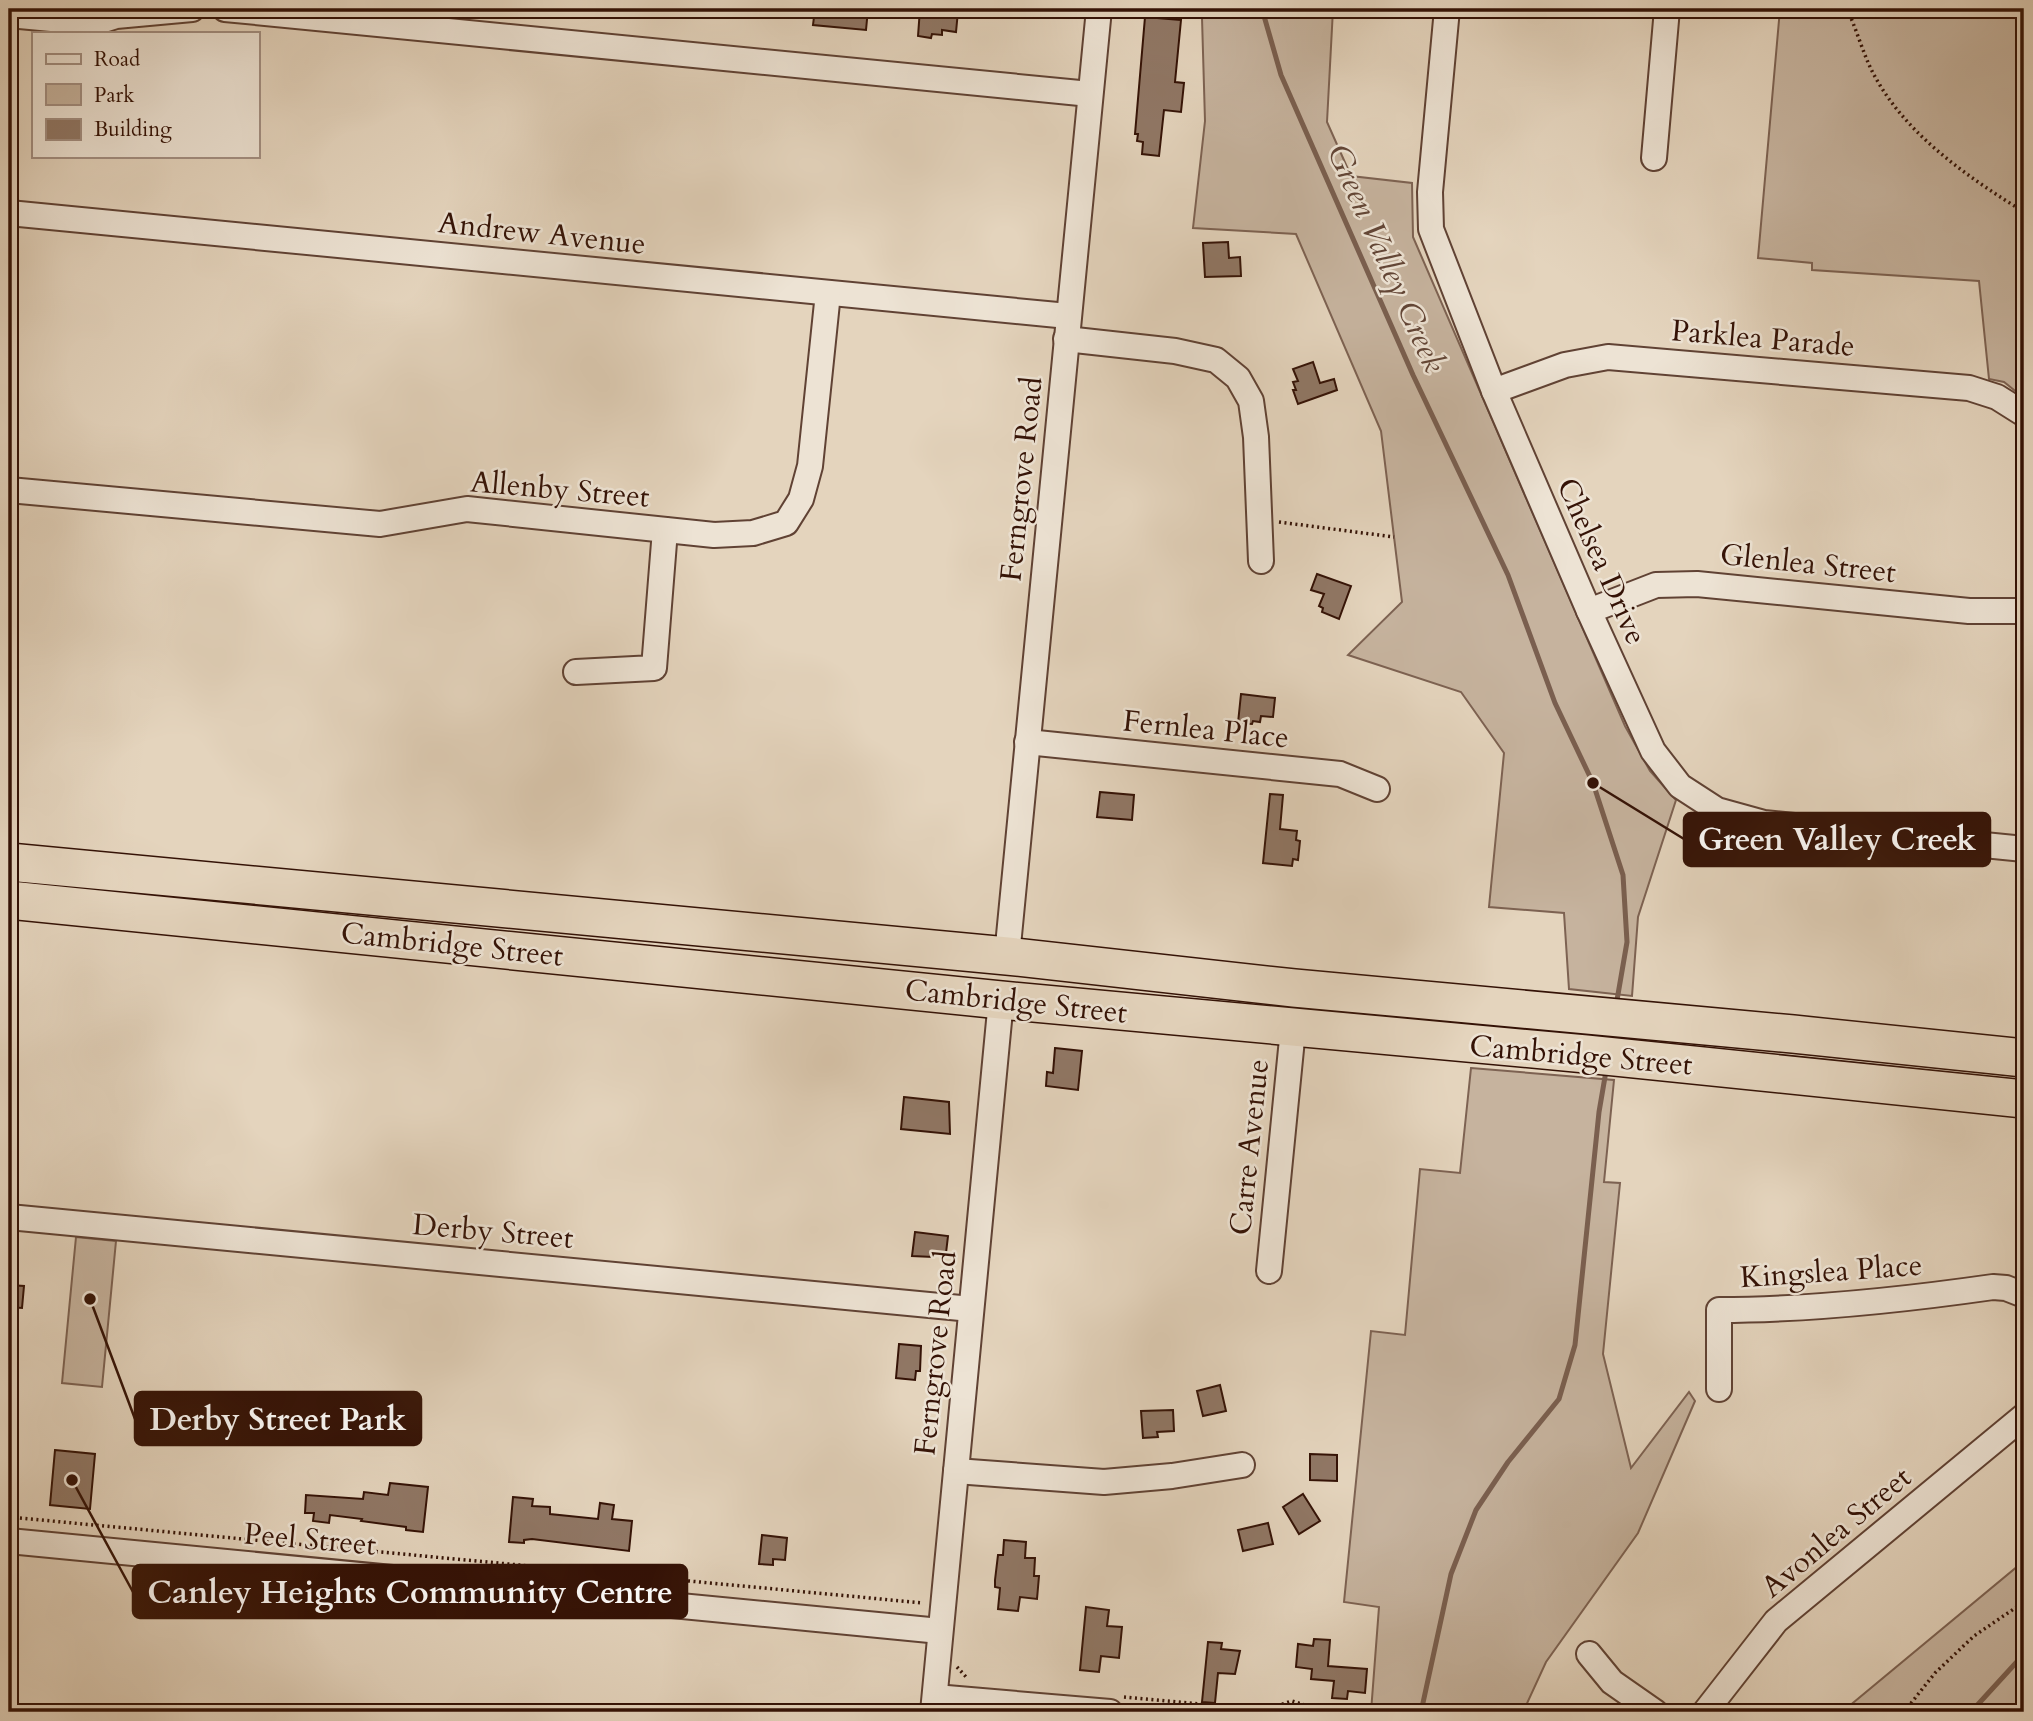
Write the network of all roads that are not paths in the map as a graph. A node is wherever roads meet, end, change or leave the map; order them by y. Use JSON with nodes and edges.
{"nodes":[{"id":1,"x":192,"y":9,"type":"edge"},
{"id":2,"x":225,"y":9,"type":"edge"},
{"id":3,"x":1099,"y":9,"type":"edge"},
{"id":4,"x":1447,"y":9,"type":"edge"},
{"id":5,"x":1667,"y":9,"type":"edge"},
{"id":6,"x":9,"y":15,"type":"edge"},
{"id":7,"x":1090,"y":93,"type":"junction"},
{"id":8,"x":1654,"y":158,"type":"dead end"},
{"id":9,"x":9,"y":213,"type":"edge"},
{"id":10,"x":828,"y":293,"type":"junction"},
{"id":11,"x":1067,"y":327,"type":"junction"},
{"id":12,"x":1494,"y":391,"type":"junction"},
{"id":13,"x":2024,"y":414,"type":"edge"},
{"id":14,"x":9,"y":490,"type":"edge"},
{"id":15,"x":665,"y":530,"type":"junction"},
{"id":16,"x":1261,"y":561,"type":"dead end"},
{"id":17,"x":1589,"y":611,"type":"junction"},
{"id":18,"x":2024,"y":611,"type":"edge"},
{"id":19,"x":576,"y":672,"type":"dead end"},
{"id":20,"x":1027,"y":742,"type":"junction"},
{"id":21,"x":1377,"y":789,"type":"dead end"},
{"id":22,"x":2024,"y":849,"type":"edge"},
{"id":23,"x":9,"y":862,"type":"edge"},
{"id":24,"x":9,"y":900,"type":"edge"},
{"id":25,"x":1007,"y":956,"type":"junction"},
{"id":26,"x":1001,"y":1000,"type":"junction"},
{"id":27,"x":1293,"y":1029,"type":"junction"},
{"id":28,"x":2024,"y":1058,"type":"edge"},
{"id":29,"x":2024,"y":1099,"type":"edge"},
{"id":30,"x":9,"y":1217,"type":"edge"},
{"id":31,"x":1269,"y":1271,"type":"dead end"},
{"id":32,"x":2024,"y":1296,"type":"edge"},
{"id":33,"x":971,"y":1309,"type":"junction"},
{"id":34,"x":1719,"y":1389,"type":"dead end"},
{"id":35,"x":2024,"y":1416,"type":"edge"},
{"id":36,"x":1242,"y":1465,"type":"dead end"},
{"id":37,"x":956,"y":1471,"type":"junction"},
{"id":38,"x":9,"y":1541,"type":"edge"},
{"id":39,"x":940,"y":1631,"type":"junction"},
{"id":40,"x":1589,"y":1654,"type":"dead end"},
{"id":41,"x":934,"y":1704,"type":"edge"},
{"id":42,"x":1116,"y":1704,"type":"edge"},
{"id":43,"x":1655,"y":1712,"type":"edge"},
{"id":44,"x":1704,"y":1712,"type":"edge"}],
"edges":[{"from":1,"to":6,"type":"street"},
{"from":2,"to":7,"type":"street"},
{"from":3,"to":7,"type":"street","name":"Ferngrove Road"},
{"from":4,"to":12,"type":"street","name":"Chelsea Drive"},
{"from":5,"to":8,"type":"street"},
{"from":7,"to":11,"type":"street","name":"Ferngrove Road"},
{"from":9,"to":10,"type":"street","name":"Andrew Avenue"},
{"from":10,"to":11,"type":"street","name":"Andrew Avenue"},
{"from":10,"to":15,"type":"street","name":"Allenby Street"},
{"from":11,"to":16,"type":"street","name":"Andrew Avenue"},
{"from":11,"to":20,"type":"street","name":"Ferngrove Road"},
{"from":12,"to":13,"type":"street","name":"Parklea Parade"},
{"from":12,"to":17,"type":"street","name":"Chelsea Drive"},
{"from":14,"to":15,"type":"street","name":"Allenby Street"},
{"from":15,"to":19,"type":"street"},
{"from":17,"to":18,"type":"street","name":"Glenlea Street"},
{"from":17,"to":22,"type":"street","name":"Chelsea Drive"},
{"from":20,"to":21,"type":"street","name":"Fernlea Place"},
{"from":20,"to":25,"type":"street","name":"Ferngrove Road"},
{"from":23,"to":25,"type":"highway","name":"Cambridge Street"},
{"from":24,"to":26,"type":"highway","name":"Cambridge Street"},
{"from":25,"to":28,"type":"highway","name":"Cambridge Street"},
{"from":26,"to":27,"type":"highway","name":"Cambridge Street"},
{"from":26,"to":33,"type":"street","name":"Ferngrove Road"},
{"from":27,"to":29,"type":"highway","name":"Cambridge Street"},
{"from":27,"to":31,"type":"street","name":"Carre Avenue"},
{"from":30,"to":33,"type":"street","name":"Derby Street"},
{"from":32,"to":34,"type":"street","name":"Kingslea Place"},
{"from":33,"to":37,"type":"street","name":"Ferngrove Road"},
{"from":35,"to":44,"type":"street","name":"Avonlea Street"},
{"from":36,"to":37,"type":"street"},
{"from":37,"to":39,"type":"street","name":"Ferngrove Road"},
{"from":38,"to":39,"type":"street","name":"Peel Street"},
{"from":39,"to":41,"type":"street","name":"Ferngrove Road"},
{"from":40,"to":43,"type":"street"},
{"from":41,"to":42,"type":"street"}]}
